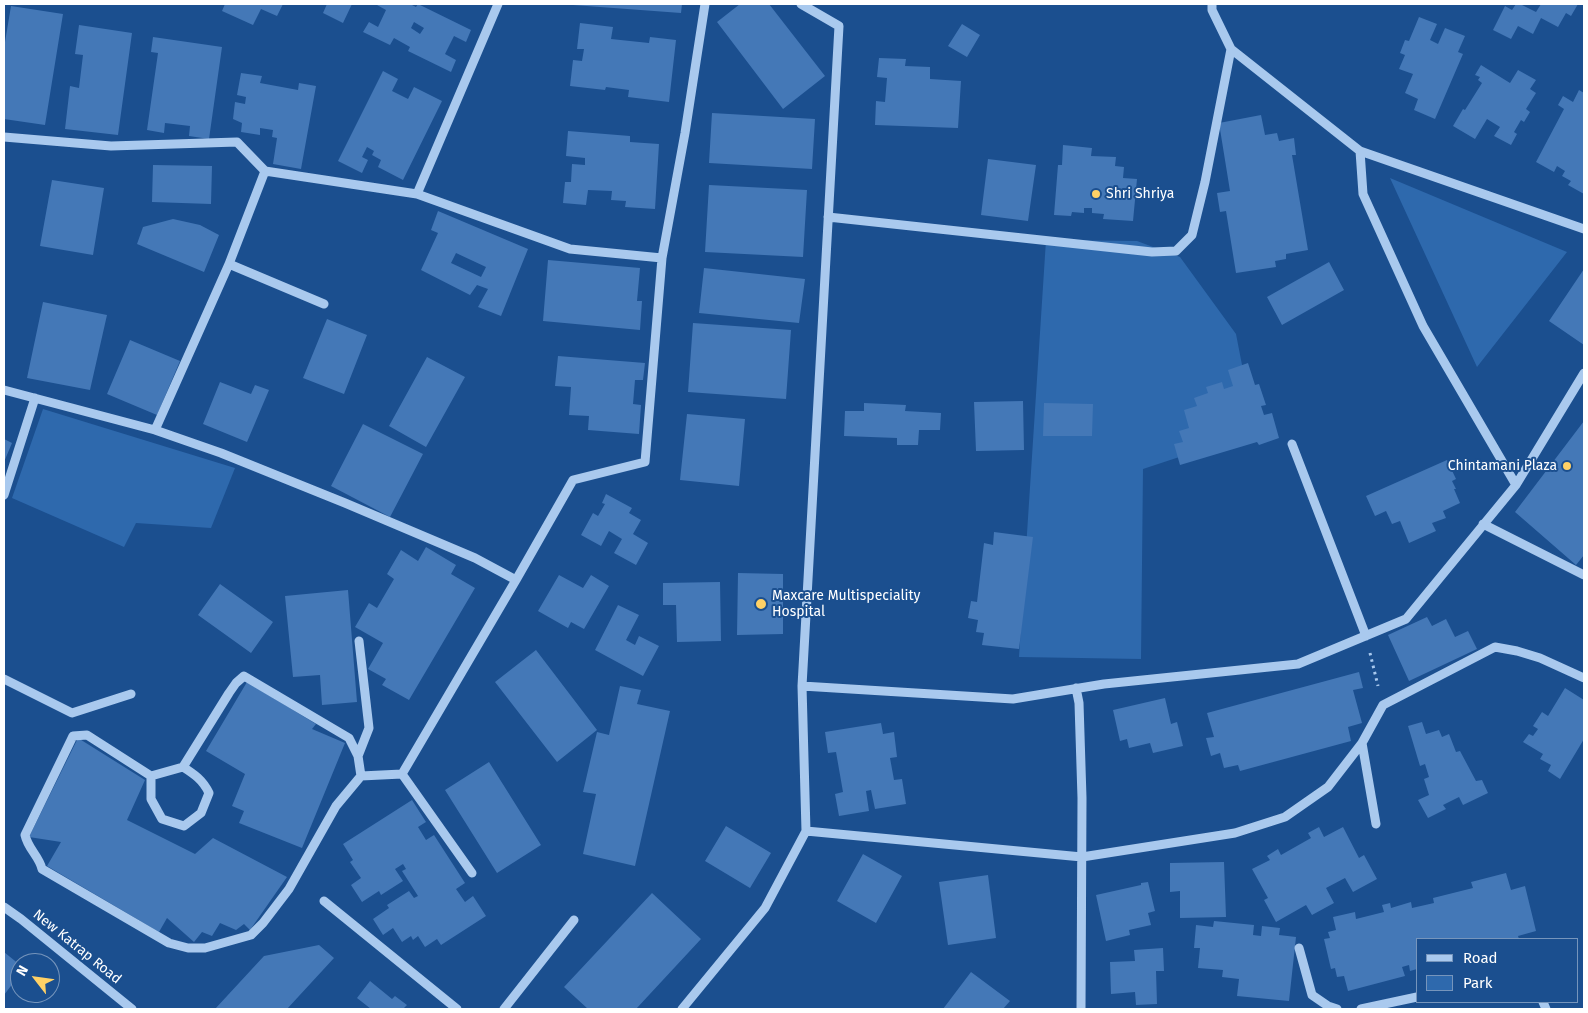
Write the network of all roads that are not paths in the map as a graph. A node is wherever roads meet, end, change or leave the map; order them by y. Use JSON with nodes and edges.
{"nodes":[{"id":1,"x":498,"y":4,"type":"edge"},
{"id":2,"x":706,"y":4,"type":"edge"},
{"id":3,"x":801,"y":4,"type":"edge"},
{"id":4,"x":1212,"y":4,"type":"edge"},
{"id":5,"x":1231,"y":48,"type":"junction"},
{"id":6,"x":4,"y":137,"type":"edge"},
{"id":7,"x":1360,"y":151,"type":"junction"},
{"id":8,"x":265,"y":171,"type":"junction"},
{"id":9,"x":417,"y":194,"type":"junction"},
{"id":10,"x":828,"y":217,"type":"junction"},
{"id":11,"x":1584,"y":228,"type":"edge"},
{"id":12,"x":662,"y":258,"type":"junction"},
{"id":13,"x":229,"y":264,"type":"junction"},
{"id":14,"x":324,"y":304,"type":"dead end"},
{"id":15,"x":1584,"y":374,"type":"edge"},
{"id":16,"x":4,"y":390,"type":"edge"},
{"id":17,"x":35,"y":398,"type":"junction"},
{"id":18,"x":155,"y":430,"type":"junction"},
{"id":19,"x":1292,"y":444,"type":"dead end"},
{"id":20,"x":1516,"y":485,"type":"junction"},
{"id":21,"x":4,"y":495,"type":"edge"},
{"id":22,"x":1483,"y":524,"type":"junction"},
{"id":23,"x":1584,"y":576,"type":"edge"},
{"id":24,"x":516,"y":580,"type":"junction"},
{"id":25,"x":1366,"y":636,"type":"junction"},
{"id":26,"x":359,"y":641,"type":"dead end"},
{"id":27,"x":1584,"y":678,"type":"edge"},
{"id":28,"x":4,"y":679,"type":"edge"},
{"id":29,"x":802,"y":686,"type":"junction"},
{"id":30,"x":1076,"y":688,"type":"junction"},
{"id":31,"x":131,"y":694,"type":"dead end"},
{"id":32,"x":1362,"y":743,"type":"junction"},
{"id":33,"x":358,"y":756,"type":"junction"},
{"id":34,"x":183,"y":767,"type":"junction"},
{"id":35,"x":402,"y":774,"type":"junction"},
{"id":36,"x":151,"y":776,"type":"junction"},
{"id":37,"x":361,"y":776,"type":"junction"},
{"id":38,"x":1376,"y":824,"type":"dead end"},
{"id":39,"x":806,"y":831,"type":"junction"},
{"id":40,"x":1082,"y":857,"type":"junction"},
{"id":41,"x":472,"y":873,"type":"dead end"},
{"id":42,"x":324,"y":901,"type":"dead end"},
{"id":43,"x":4,"y":907,"type":"edge"},
{"id":44,"x":574,"y":920,"type":"dead end"},
{"id":45,"x":1299,"y":948,"type":"dead end"},
{"id":46,"x":1416,"y":997,"type":"edge"},
{"id":47,"x":132,"y":1009,"type":"edge"},
{"id":48,"x":457,"y":1009,"type":"edge"},
{"id":49,"x":504,"y":1009,"type":"edge"},
{"id":50,"x":682,"y":1009,"type":"edge"},
{"id":51,"x":1082,"y":1009,"type":"edge"},
{"id":52,"x":1337,"y":1009,"type":"edge"},
{"id":53,"x":1361,"y":1009,"type":"edge"}],
"edges":[{"from":1,"to":9,"type":"street"},
{"from":2,"to":12,"type":"street"},
{"from":3,"to":10,"type":"street"},
{"from":4,"to":5,"type":"street"},
{"from":5,"to":7,"type":"street"},
{"from":5,"to":10,"type":"street"},
{"from":6,"to":8,"type":"street"},
{"from":7,"to":11,"type":"street"},
{"from":7,"to":20,"type":"street"},
{"from":8,"to":9,"type":"street"},
{"from":8,"to":13,"type":"street"},
{"from":9,"to":12,"type":"street"},
{"from":10,"to":29,"type":"street"},
{"from":12,"to":24,"type":"street"},
{"from":13,"to":14,"type":"street"},
{"from":13,"to":18,"type":"street"},
{"from":15,"to":20,"type":"street"},
{"from":16,"to":17,"type":"street"},
{"from":17,"to":18,"type":"street"},
{"from":17,"to":21,"type":"street"},
{"from":18,"to":24,"type":"street"},
{"from":19,"to":25,"type":"street"},
{"from":20,"to":22,"type":"street"},
{"from":22,"to":23,"type":"street"},
{"from":22,"to":25,"type":"street"},
{"from":24,"to":35,"type":"street"},
{"from":25,"to":30,"type":"street"},
{"from":26,"to":33,"type":"street"},
{"from":27,"to":32,"type":"street"},
{"from":28,"to":31,"type":"street"},
{"from":29,"to":30,"type":"street"},
{"from":29,"to":39,"type":"street"},
{"from":30,"to":40,"type":"street"},
{"from":32,"to":38,"type":"street"},
{"from":32,"to":40,"type":"street"},
{"from":33,"to":34,"type":"street"},
{"from":33,"to":37,"type":"street"},
{"from":34,"to":36,"type":"street"},
{"from":34,"to":36,"type":"street"},
{"from":35,"to":37,"type":"street"},
{"from":35,"to":41,"type":"street"},
{"from":36,"to":37,"type":"street"},
{"from":39,"to":40,"type":"street"},
{"from":39,"to":50,"type":"street"},
{"from":40,"to":51,"type":"street"},
{"from":42,"to":48,"type":"street"},
{"from":43,"to":47,"type":"street","name":"New Katrap Road"},
{"from":44,"to":49,"type":"street"},
{"from":45,"to":52,"type":"street"},
{"from":46,"to":53,"type":"street"}]}
